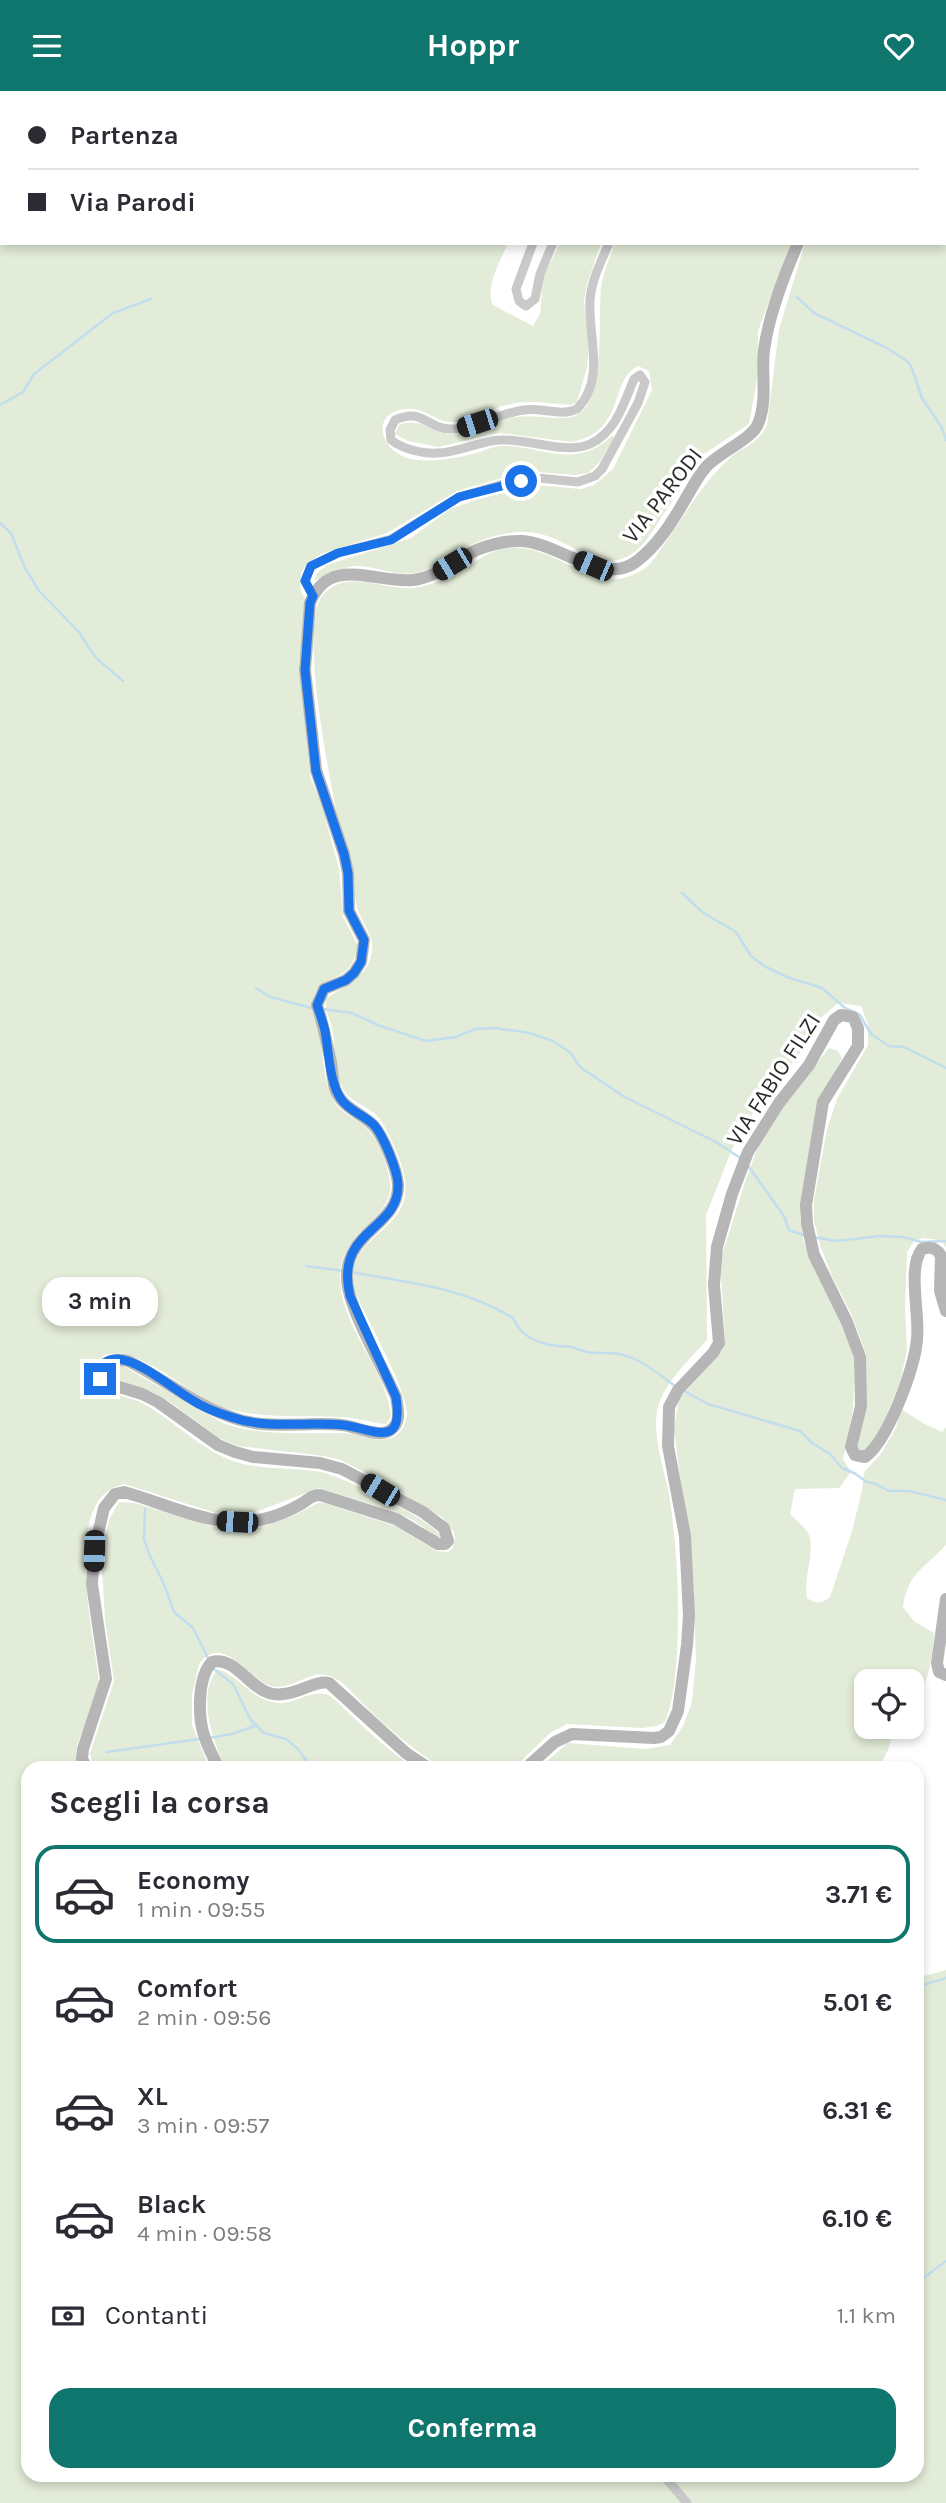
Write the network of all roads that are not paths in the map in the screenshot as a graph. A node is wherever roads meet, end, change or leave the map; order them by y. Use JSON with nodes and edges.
{"nodes":[{"id":1,"x":532,"y":245,"type":"edge"},
{"id":2,"x":552,"y":245,"type":"edge"},
{"id":3,"x":607,"y":245,"type":"edge"},
{"id":4,"x":797,"y":245,"type":"edge"},
{"id":5,"x":313,"y":596,"type":"junction"},
{"id":6,"x":946,"y":1311,"type":"edge"},
{"id":7,"x":946,"y":1599,"type":"edge"},
{"id":8,"x":946,"y":1675,"type":"edge"},
{"id":9,"x":83,"y":1761,"type":"edge"},
{"id":10,"x":215,"y":1761,"type":"edge"},
{"id":11,"x":418,"y":1761,"type":"edge"},
{"id":12,"x":534,"y":1761,"type":"edge"},
{"id":13,"x":669,"y":2482,"type":"edge"},
{"id":14,"x":687,"y":2503,"type":"edge"}],
"edges":[{"from":1,"to":2,"type":"street"},
{"from":3,"to":5,"type":"street"},
{"from":4,"to":5,"type":"street","name":"VIA PARODI"},
{"from":5,"to":9,"type":"street"},
{"from":6,"to":12,"type":"street","name":"VIA FABIO FILZI"},
{"from":7,"to":8,"type":"street"},
{"from":10,"to":11,"type":"street"},
{"from":13,"to":14,"type":"street"}]}
